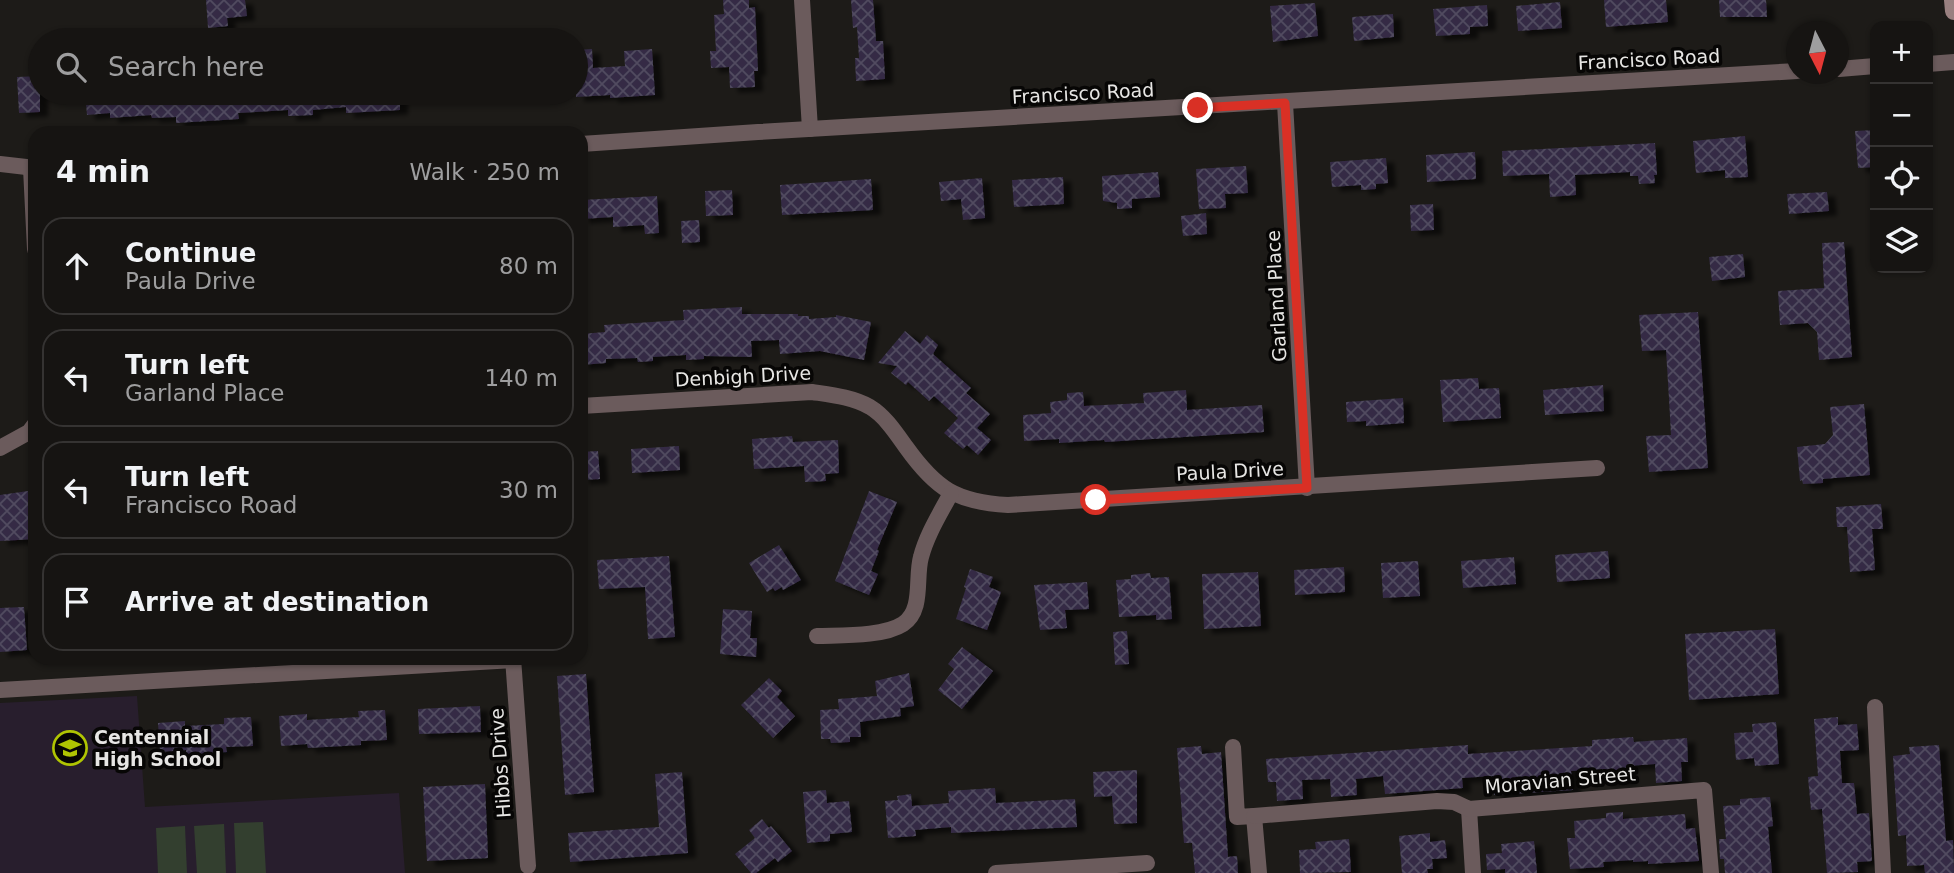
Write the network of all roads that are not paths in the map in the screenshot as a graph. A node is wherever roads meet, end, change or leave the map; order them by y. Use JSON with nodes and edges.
{"nodes":[{"id":1,"x":802,"y":0,"type":"edge"},
{"id":2,"x":1953,"y":0,"type":"edge"},
{"id":3,"x":1954,"y":12,"type":"edge"},
{"id":4,"x":1954,"y":62,"type":"edge"},
{"id":5,"x":1933,"y":64,"type":"edge"},
{"id":6,"x":1870,"y":66,"type":"edge"},
{"id":7,"x":1849,"y":68,"type":"edge"},
{"id":8,"x":1786,"y":72,"type":"edge"},
{"id":9,"x":1285,"y":103,"type":"junction"},
{"id":10,"x":810,"y":128,"type":"junction"},
{"id":11,"x":588,"y":144,"type":"edge"},
{"id":12,"x":0,"y":164,"type":"edge"},
{"id":13,"x":28,"y":167,"type":"edge"},
{"id":14,"x":588,"y":406,"type":"edge"},
{"id":15,"x":28,"y":433,"type":"edge"},
{"id":16,"x":0,"y":448,"type":"edge"},
{"id":17,"x":1597,"y":468,"type":"dead end"},
{"id":18,"x":1307,"y":488,"type":"junction"},
{"id":19,"x":951,"y":493,"type":"junction"},
{"id":20,"x":817,"y":636,"type":"dead end"},
{"id":21,"x":414,"y":665,"type":"edge"},
{"id":22,"x":513,"y":665,"type":"edge"},
{"id":23,"x":0,"y":690,"type":"edge"},
{"id":24,"x":1875,"y":707,"type":"dead end"},
{"id":25,"x":1233,"y":747,"type":"dead end"},
{"id":26,"x":1469,"y":809,"type":"junction"},
{"id":27,"x":1254,"y":816,"type":"junction"},
{"id":28,"x":1147,"y":863,"type":"dead end"},
{"id":29,"x":528,"y":866,"type":"dead end"},
{"id":30,"x":1031,"y":872,"type":"edge"},
{"id":31,"x":996,"y":873,"type":"edge"},
{"id":32,"x":1259,"y":873,"type":"edge"},
{"id":33,"x":1473,"y":873,"type":"edge"},
{"id":34,"x":1711,"y":873,"type":"edge"},
{"id":35,"x":1884,"y":873,"type":"edge"}],
"edges":[{"from":1,"to":10,"type":"street"},
{"from":2,"to":3,"type":"main road"},
{"from":4,"to":5,"type":"street"},
{"from":6,"to":7,"type":"street"},
{"from":8,"to":9,"type":"street","name":"Francisco Road"},
{"from":9,"to":10,"type":"street","name":"Francisco Road"},
{"from":9,"to":18,"type":"street","name":"Garland Place"},
{"from":10,"to":11,"type":"street","name":"Francisco Road"},
{"from":12,"to":13,"type":"street"},
{"from":14,"to":19,"type":"street","name":"Denbigh Drive"},
{"from":15,"to":16,"type":"street"},
{"from":17,"to":18,"type":"street","name":"Paula Drive"},
{"from":18,"to":19,"type":"street","name":"Paula Drive"},
{"from":19,"to":20,"type":"street"},
{"from":21,"to":23,"type":"street"},
{"from":22,"to":29,"type":"street","name":"Hibbs Drive"},
{"from":24,"to":35,"type":"street"},
{"from":25,"to":27,"type":"street"},
{"from":26,"to":27,"type":"street","name":"Moravian Street"},
{"from":26,"to":33,"type":"street"},
{"from":26,"to":34,"type":"street","name":"Moravian Street"},
{"from":27,"to":32,"type":"street"},
{"from":28,"to":30,"type":"street"},
{"from":30,"to":31,"type":"street"}]}
